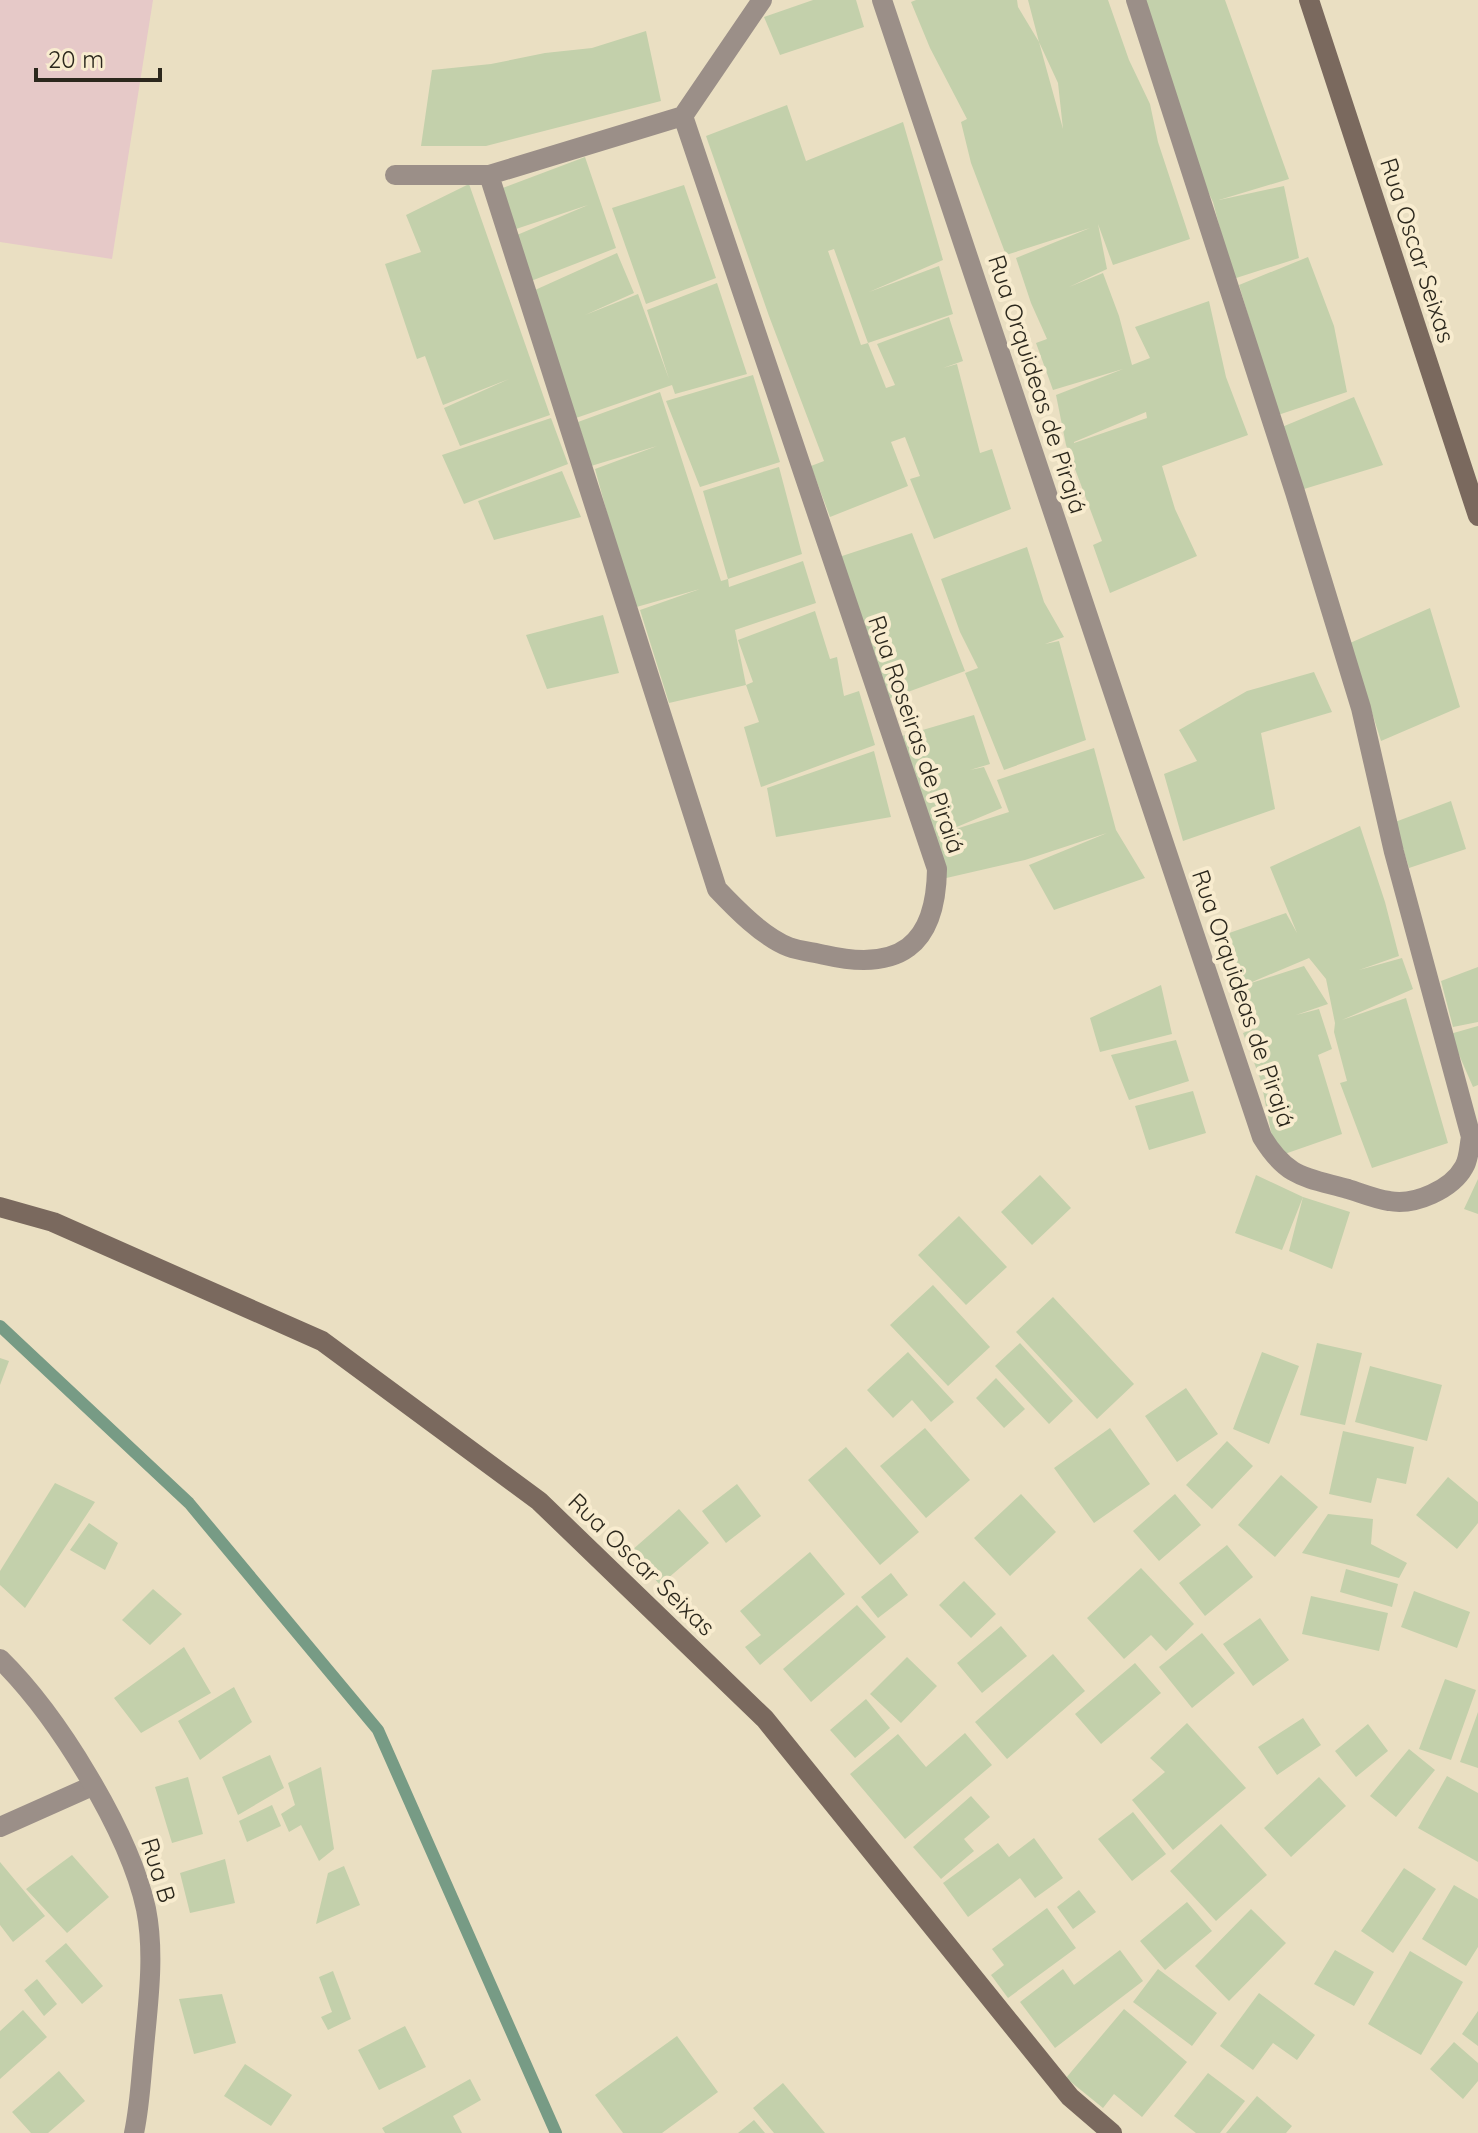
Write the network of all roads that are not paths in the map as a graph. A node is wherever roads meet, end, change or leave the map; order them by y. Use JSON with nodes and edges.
{"nodes":[{"id":1,"x":762,"y":0,"type":"edge"},
{"id":2,"x":882,"y":0,"type":"edge"},
{"id":3,"x":1136,"y":0,"type":"edge"},
{"id":4,"x":1309,"y":0,"type":"edge"},
{"id":5,"x":683,"y":116,"type":"junction"},
{"id":6,"x":395,"y":175,"type":"dead end"},
{"id":7,"x":489,"y":175,"type":"junction"},
{"id":8,"x":1478,"y":516,"type":"edge"},
{"id":9,"x":0,"y":1207,"type":"edge"},
{"id":10,"x":0,"y":1659,"type":"edge"},
{"id":11,"x":92,"y":1786,"type":"junction"},
{"id":12,"x":0,"y":1827,"type":"edge"},
{"id":13,"x":134,"y":2133,"type":"edge"},
{"id":14,"x":1112,"y":2133,"type":"edge"}],
"edges":[{"from":1,"to":5,"type":"street"},
{"from":2,"to":3,"type":"street","name":"Rua Orquideas de Pirajá"},
{"from":4,"to":8,"type":"main road","name":"Rua Oscar Seixas"},
{"from":5,"to":7,"type":"street"},
{"from":5,"to":7,"type":"street","name":"Rua Roseiras de Piraiá"},
{"from":6,"to":7,"type":"street"},
{"from":9,"to":14,"type":"main road","name":"Rua Oscar Seixas"},
{"from":10,"to":11,"type":"street","name":"Rua B"},
{"from":11,"to":12,"type":"street"},
{"from":11,"to":13,"type":"street","name":"Rua B"}]}
